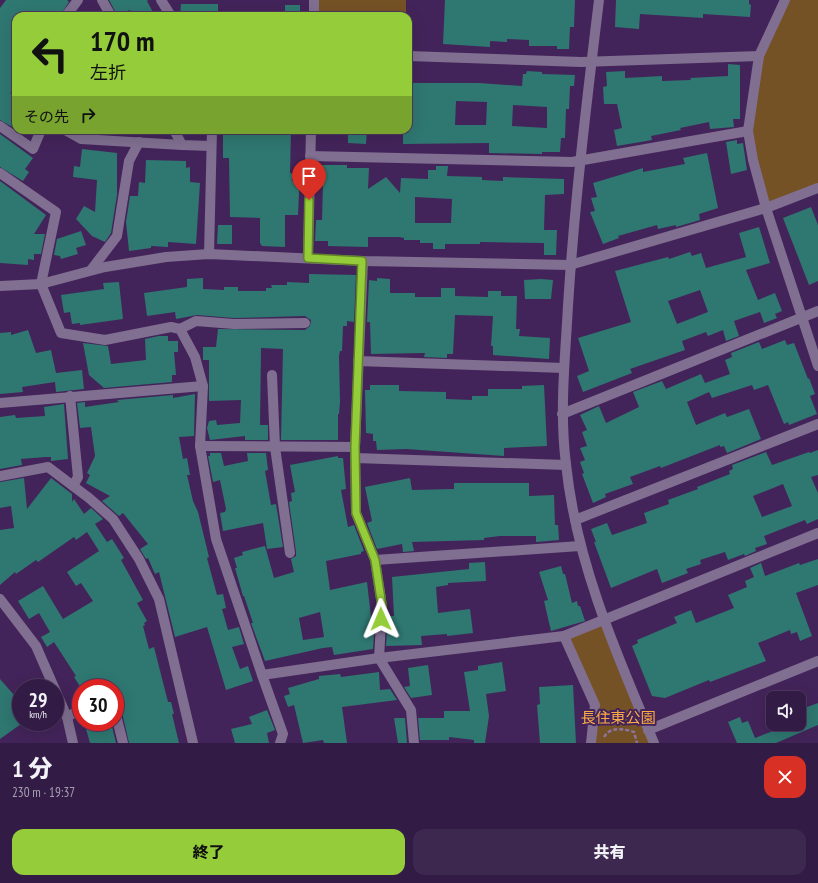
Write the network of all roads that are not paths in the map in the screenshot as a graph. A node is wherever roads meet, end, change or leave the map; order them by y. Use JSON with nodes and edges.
{"nodes":[{"id":1,"x":78,"y":0,"type":"edge"},
{"id":2,"x":102,"y":0,"type":"edge"},
{"id":3,"x":161,"y":0,"type":"edge"},
{"id":4,"x":314,"y":0,"type":"edge"},
{"id":5,"x":599,"y":0,"type":"edge"},
{"id":6,"x":785,"y":0,"type":"edge"},
{"id":7,"x":69,"y":12,"type":"edge"},
{"id":8,"x":109,"y":12,"type":"edge"},
{"id":9,"x":168,"y":12,"type":"edge"},
{"id":10,"x":314,"y":12,"type":"edge"},
{"id":11,"x":412,"y":56,"type":"edge"},
{"id":12,"x":759,"y":56,"type":"junction"},
{"id":13,"x":592,"y":61,"type":"junction"},
{"id":14,"x":0,"y":126,"type":"edge"},
{"id":15,"x":748,"y":131,"type":"junction"},
{"id":16,"x":39,"y":134,"type":"edge"},
{"id":17,"x":72,"y":134,"type":"edge"},
{"id":18,"x":176,"y":134,"type":"edge"},
{"id":19,"x":212,"y":134,"type":"edge"},
{"id":20,"x":311,"y":134,"type":"edge"},
{"id":21,"x":138,"y":142,"type":"junction"},
{"id":22,"x":182,"y":145,"type":"junction"},
{"id":23,"x":211,"y":146,"type":"junction"},
{"id":24,"x":310,"y":156,"type":"junction"},
{"id":25,"x":581,"y":161,"type":"junction"},
{"id":26,"x":0,"y":173,"type":"edge"},
{"id":27,"x":818,"y":188,"type":"edge"},
{"id":28,"x":766,"y":208,"type":"junction"},
{"id":29,"x":209,"y":254,"type":"junction"},
{"id":30,"x":308,"y":258,"type":"junction"},
{"id":31,"x":362,"y":261,"type":"junction"},
{"id":32,"x":570,"y":265,"type":"junction"},
{"id":33,"x":91,"y":270,"type":"junction"},
{"id":34,"x":41,"y":284,"type":"junction"},
{"id":35,"x":0,"y":286,"type":"edge"},
{"id":36,"x":818,"y":311,"type":"edge"},
{"id":37,"x":802,"y":318,"type":"junction"},
{"id":38,"x":305,"y":324,"type":"dead end"},
{"id":39,"x":180,"y":329,"type":"junction"},
{"id":40,"x":358,"y":361,"type":"junction"},
{"id":41,"x":818,"y":366,"type":"edge"},
{"id":42,"x":564,"y":368,"type":"junction"},
{"id":43,"x":272,"y":375,"type":"dead end"},
{"id":44,"x":203,"y":386,"type":"junction"},
{"id":45,"x":70,"y":396,"type":"junction"},
{"id":46,"x":0,"y":402,"type":"edge"},
{"id":47,"x":562,"y":414,"type":"junction"},
{"id":48,"x":818,"y":424,"type":"edge"},
{"id":49,"x":200,"y":446,"type":"junction"},
{"id":50,"x":275,"y":447,"type":"junction"},
{"id":51,"x":355,"y":447,"type":"junction"},
{"id":52,"x":355,"y":458,"type":"junction"},
{"id":53,"x":566,"y":464,"type":"junction"},
{"id":54,"x":0,"y":476,"type":"edge"},
{"id":55,"x":73,"y":486,"type":"junction"},
{"id":56,"x":575,"y":520,"type":"junction"},
{"id":57,"x":818,"y":533,"type":"edge"},
{"id":58,"x":580,"y":546,"type":"junction"},
{"id":59,"x":290,"y":552,"type":"dead end"},
{"id":60,"x":375,"y":560,"type":"junction"},
{"id":61,"x":0,"y":599,"type":"edge"},
{"id":62,"x":604,"y":620,"type":"junction"},
{"id":63,"x":564,"y":636,"type":"junction"},
{"id":64,"x":379,"y":658,"type":"junction"},
{"id":65,"x":818,"y":661,"type":"edge"},
{"id":66,"x":262,"y":675,"type":"junction"},
{"id":67,"x":72,"y":714,"type":"edge"},
{"id":68,"x":67,"y":717,"type":"junction"},
{"id":69,"x":648,"y":730,"type":"junction"},
{"id":70,"x":120,"y":731,"type":"edge"},
{"id":71,"x":282,"y":739,"type":"edge"},
{"id":72,"x":73,"y":743,"type":"edge"},
{"id":73,"x":123,"y":743,"type":"edge"},
{"id":74,"x":193,"y":743,"type":"edge"},
{"id":75,"x":291,"y":743,"type":"edge"},
{"id":76,"x":414,"y":743,"type":"edge"},
{"id":77,"x":591,"y":743,"type":"edge"},
{"id":78,"x":654,"y":743,"type":"edge"}],
"edges":[{"from":1,"to":7,"type":"street"},
{"from":2,"to":8,"type":"street"},
{"from":3,"to":9,"type":"street"},
{"from":4,"to":10,"type":"street"},
{"from":5,"to":13,"type":"street"},
{"from":6,"to":12,"type":"street"},
{"from":11,"to":13,"type":"street"},
{"from":12,"to":13,"type":"street"},
{"from":12,"to":15,"type":"street"},
{"from":13,"to":25,"type":"street"},
{"from":14,"to":16,"type":"street"},
{"from":15,"to":25,"type":"street"},
{"from":15,"to":28,"type":"street"},
{"from":17,"to":21,"type":"street"},
{"from":18,"to":22,"type":"street"},
{"from":19,"to":23,"type":"street"},
{"from":20,"to":24,"type":"street"},
{"from":21,"to":22,"type":"street"},
{"from":21,"to":33,"type":"street"},
{"from":22,"to":23,"type":"street"},
{"from":23,"to":29,"type":"street"},
{"from":24,"to":25,"type":"street"},
{"from":24,"to":30,"type":"street"},
{"from":25,"to":32,"type":"street"},
{"from":26,"to":34,"type":"street"},
{"from":27,"to":28,"type":"street"},
{"from":28,"to":32,"type":"street"},
{"from":28,"to":37,"type":"street"},
{"from":29,"to":30,"type":"street"},
{"from":29,"to":33,"type":"street"},
{"from":30,"to":31,"type":"street"},
{"from":31,"to":32,"type":"street"},
{"from":31,"to":40,"type":"street"},
{"from":32,"to":42,"type":"street"},
{"from":33,"to":34,"type":"street"},
{"from":34,"to":35,"type":"street"},
{"from":34,"to":39,"type":"street"},
{"from":36,"to":37,"type":"street"},
{"from":37,"to":41,"type":"street"},
{"from":37,"to":47,"type":"street"},
{"from":38,"to":39,"type":"street"},
{"from":39,"to":44,"type":"street"},
{"from":40,"to":42,"type":"street"},
{"from":40,"to":51,"type":"street"},
{"from":42,"to":47,"type":"street"},
{"from":43,"to":50,"type":"street"},
{"from":44,"to":45,"type":"street"},
{"from":44,"to":49,"type":"street"},
{"from":45,"to":46,"type":"street"},
{"from":45,"to":55,"type":"street"},
{"from":47,"to":53,"type":"street"},
{"from":48,"to":56,"type":"street"},
{"from":49,"to":50,"type":"street"},
{"from":49,"to":66,"type":"street"},
{"from":50,"to":51,"type":"street"},
{"from":50,"to":59,"type":"street"},
{"from":51,"to":52,"type":"street"},
{"from":52,"to":53,"type":"street"},
{"from":52,"to":60,"type":"street"},
{"from":53,"to":56,"type":"street"},
{"from":54,"to":55,"type":"street"},
{"from":55,"to":74,"type":"street"},
{"from":56,"to":58,"type":"street"},
{"from":57,"to":62,"type":"street"},
{"from":58,"to":60,"type":"street"},
{"from":58,"to":62,"type":"street"},
{"from":60,"to":64,"type":"street"},
{"from":61,"to":68,"type":"street"},
{"from":62,"to":63,"type":"street"},
{"from":62,"to":69,"type":"street"},
{"from":63,"to":64,"type":"street"},
{"from":63,"to":77,"type":"street"},
{"from":64,"to":66,"type":"street"},
{"from":64,"to":76,"type":"street"},
{"from":65,"to":69,"type":"street"},
{"from":66,"to":71,"type":"street"},
{"from":67,"to":68,"type":"street"},
{"from":68,"to":72,"type":"street"},
{"from":69,"to":78,"type":"street"},
{"from":70,"to":73,"type":"street"},
{"from":71,"to":75,"type":"street"}]}
